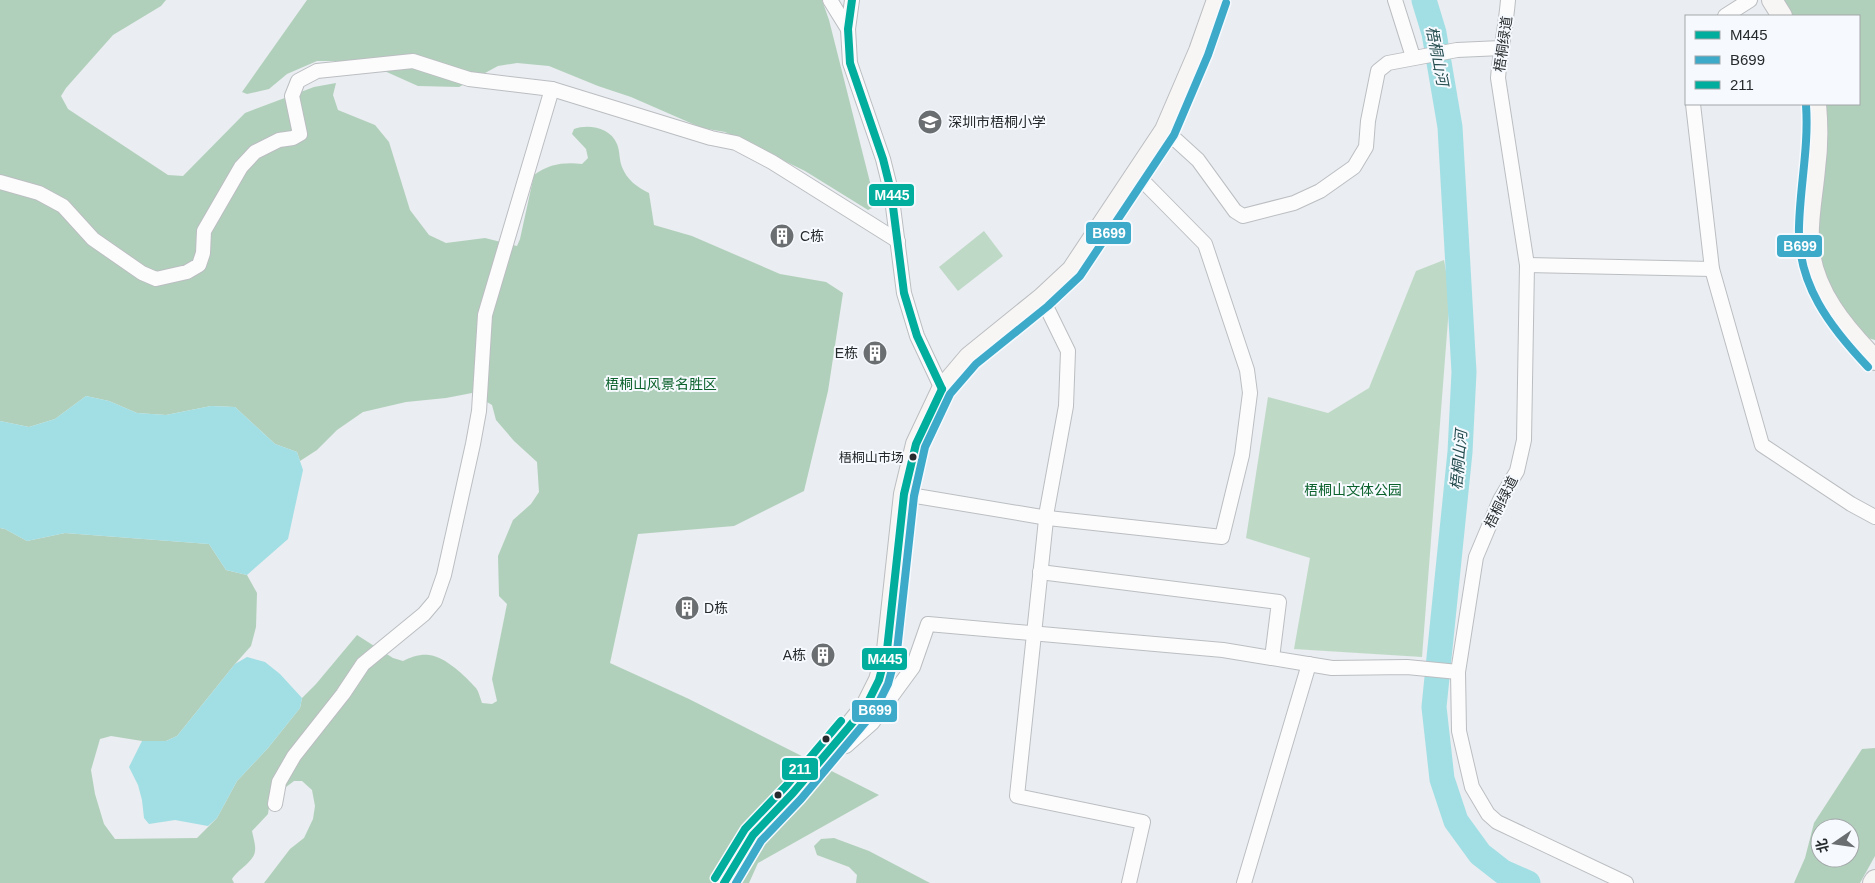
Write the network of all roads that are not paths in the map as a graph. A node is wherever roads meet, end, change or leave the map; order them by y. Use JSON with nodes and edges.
{"nodes":[{"id":1,"x":830,"y":0,"type":"edge"},
{"id":2,"x":852,"y":0,"type":"edge"},
{"id":3,"x":1218,"y":0,"type":"edge"},
{"id":4,"x":1395,"y":0,"type":"edge"},
{"id":5,"x":1508,"y":0,"type":"edge"},
{"id":6,"x":1750,"y":0,"type":"edge"},
{"id":7,"x":1772,"y":0,"type":"edge"},
{"id":8,"x":1727,"y":15,"type":"edge"},
{"id":9,"x":1781,"y":15,"type":"edge"},
{"id":10,"x":848,"y":29,"type":"junction"},
{"id":11,"x":1501,"y":48,"type":"junction"},
{"id":12,"x":1417,"y":56,"type":"junction"},
{"id":13,"x":552,"y":89,"type":"junction"},
{"id":14,"x":1694,"y":105,"type":"edge"},
{"id":15,"x":1816,"y":105,"type":"edge"},
{"id":16,"x":1164,"y":130,"type":"junction"},
{"id":17,"x":1135,"y":174,"type":"junction"},
{"id":18,"x":0,"y":182,"type":"edge"},
{"id":19,"x":898,"y":241,"type":"junction"},
{"id":20,"x":1527,"y":265,"type":"junction"},
{"id":21,"x":1712,"y":270,"type":"junction"},
{"id":22,"x":1042,"y":298,"type":"junction"},
{"id":23,"x":1875,"y":360,"type":"edge"},
{"id":24,"x":942,"y":389,"type":"junction"},
{"id":25,"x":904,"y":494,"type":"junction"},
{"id":26,"x":1875,"y":516,"type":"edge"},
{"id":27,"x":1046,"y":518,"type":"junction"},
{"id":28,"x":1040,"y":572,"type":"junction"},
{"id":29,"x":1033,"y":633,"type":"junction"},
{"id":30,"x":1272,"y":658,"type":"junction"},
{"id":31,"x":1309,"y":664,"type":"junction"},
{"id":32,"x":1454,"y":672,"type":"junction"},
{"id":33,"x":832,"y":748,"type":"junction"},
{"id":34,"x":275,"y":804,"type":"dead end"},
{"id":35,"x":724,"y":883,"type":"edge"},
{"id":36,"x":1130,"y":883,"type":"edge"},
{"id":37,"x":1244,"y":883,"type":"edge"},
{"id":38,"x":1626,"y":883,"type":"edge"}],
"edges":[{"from":1,"to":10,"type":"street"},
{"from":2,"to":10,"type":"street"},
{"from":3,"to":16,"type":"main road"},
{"from":4,"to":12,"type":"street"},
{"from":5,"to":11,"type":"street","name":"梧桐绿道"},
{"from":6,"to":8,"type":"street"},
{"from":7,"to":9,"type":"main road"},
{"from":10,"to":19,"type":"street"},
{"from":11,"to":12,"type":"street"},
{"from":11,"to":20,"type":"street","name":"梧桐绿道"},
{"from":12,"to":16,"type":"street"},
{"from":13,"to":18,"type":"street"},
{"from":13,"to":19,"type":"street"},
{"from":13,"to":34,"type":"street"},
{"from":14,"to":21,"type":"street"},
{"from":15,"to":23,"type":"main road"},
{"from":16,"to":17,"type":"main road"},
{"from":17,"to":22,"type":"main road"},
{"from":17,"to":27,"type":"street"},
{"from":19,"to":24,"type":"street"},
{"from":20,"to":21,"type":"street"},
{"from":20,"to":32,"type":"street","name":"梧桐绿道"},
{"from":21,"to":26,"type":"street"},
{"from":22,"to":24,"type":"main road"},
{"from":22,"to":27,"type":"street"},
{"from":24,"to":25,"type":"main road"},
{"from":25,"to":27,"type":"street"},
{"from":25,"to":33,"type":"main road"},
{"from":27,"to":28,"type":"street"},
{"from":28,"to":29,"type":"street"},
{"from":28,"to":30,"type":"street"},
{"from":29,"to":30,"type":"street"},
{"from":29,"to":33,"type":"street"},
{"from":29,"to":36,"type":"street"},
{"from":30,"to":31,"type":"street"},
{"from":31,"to":32,"type":"street"},
{"from":31,"to":37,"type":"street"},
{"from":32,"to":38,"type":"street","name":"梧桐绿道"},
{"from":33,"to":35,"type":"main road"}]}
